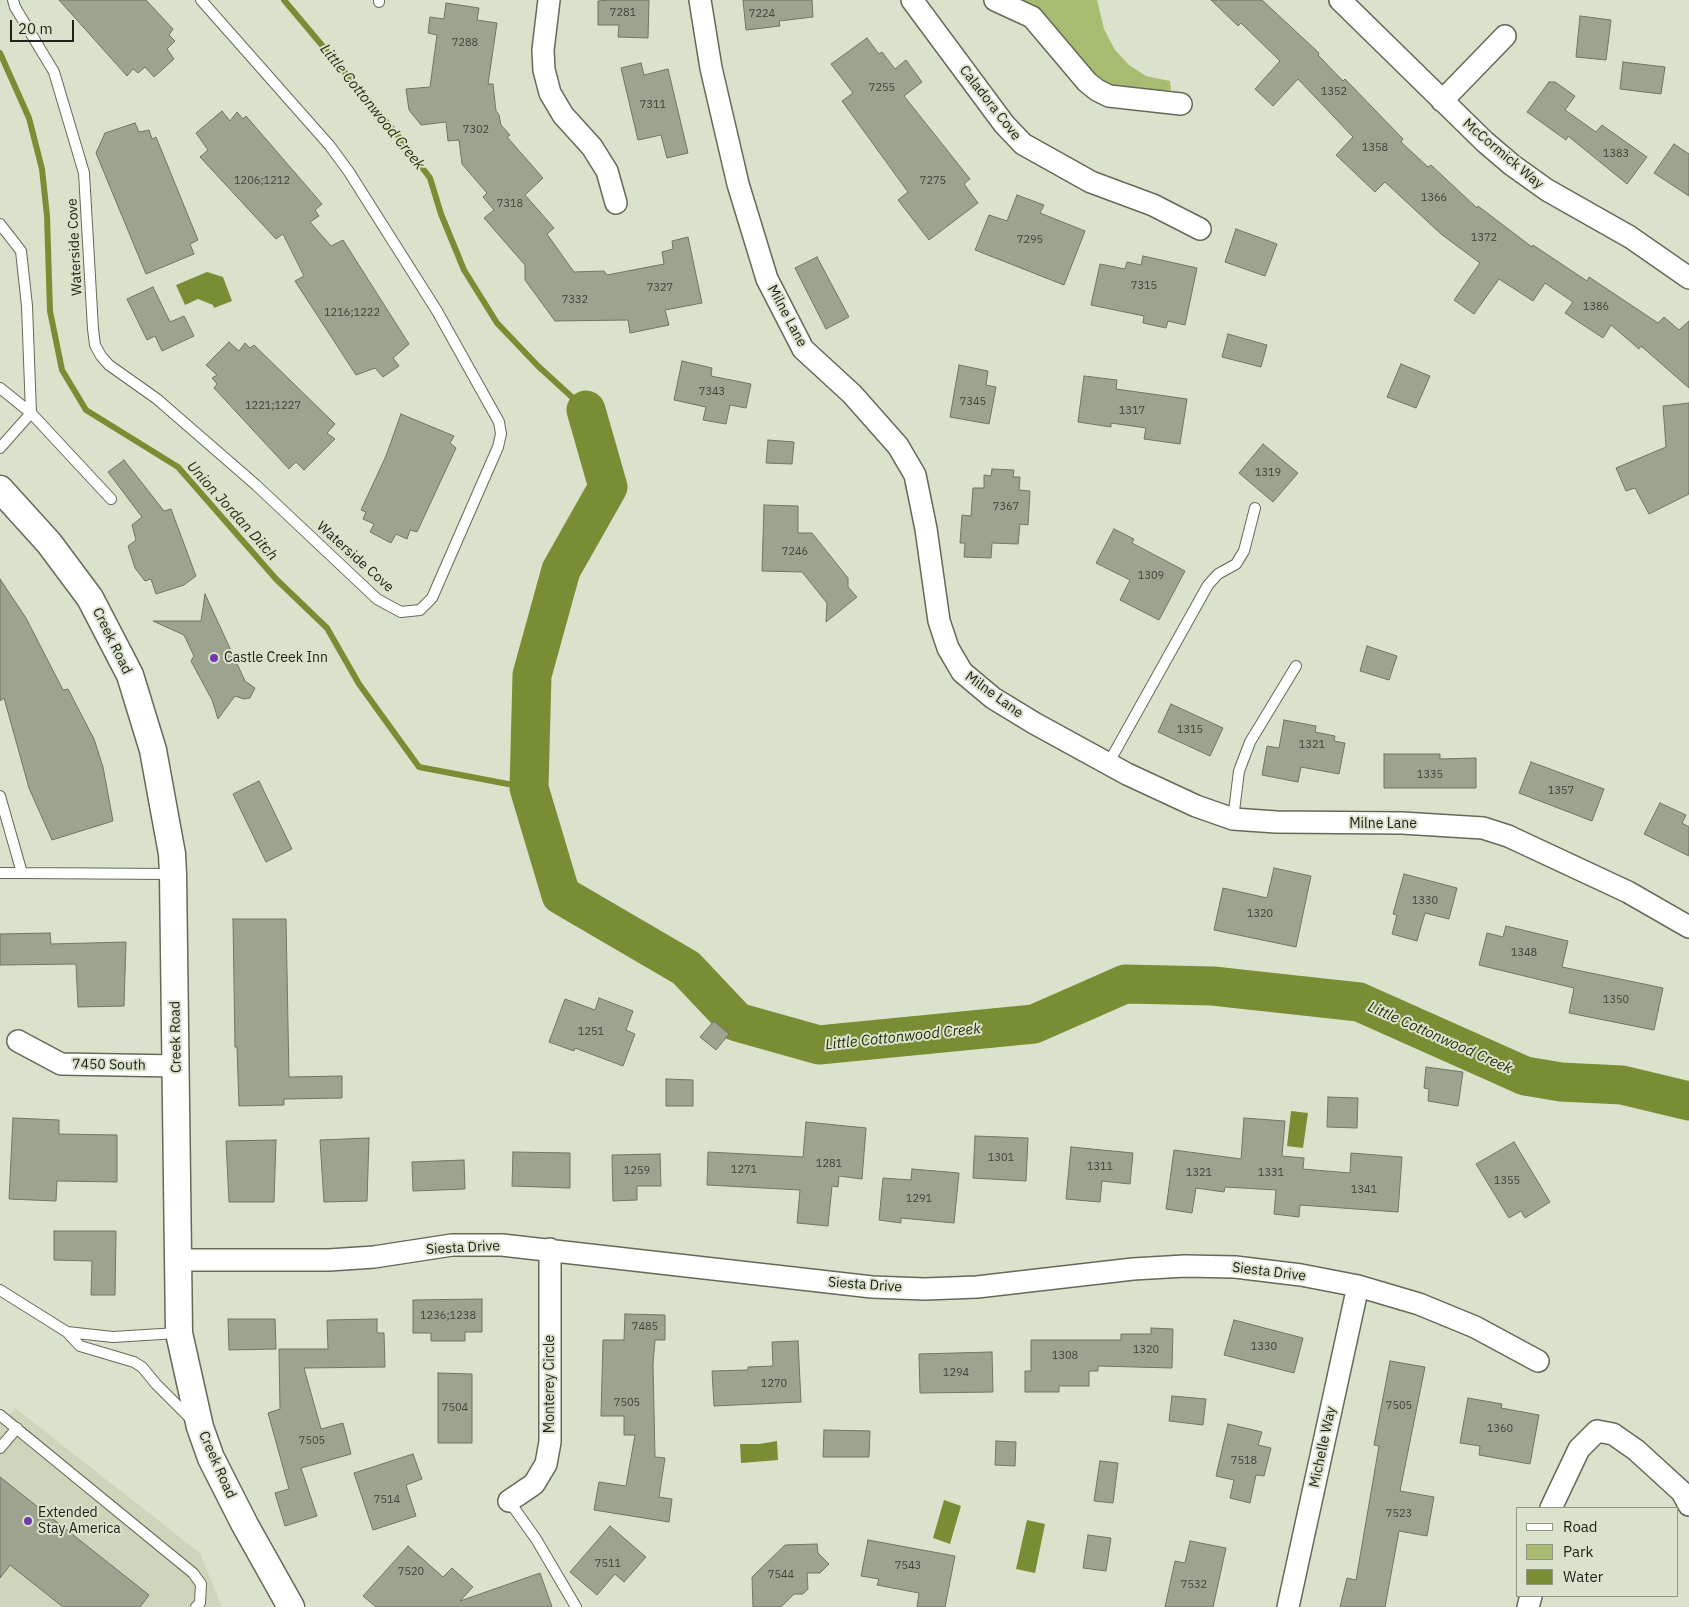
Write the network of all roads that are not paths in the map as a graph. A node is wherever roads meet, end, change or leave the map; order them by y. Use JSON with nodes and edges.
{"nodes":[{"id":1,"x":13,"y":0,"type":"edge"},
{"id":2,"x":201,"y":0,"type":"edge"},
{"id":3,"x":549,"y":0,"type":"edge"},
{"id":4,"x":700,"y":0,"type":"edge"},
{"id":5,"x":912,"y":0,"type":"edge"},
{"id":6,"x":995,"y":0,"type":"edge"},
{"id":7,"x":1340,"y":0,"type":"edge"},
{"id":8,"x":1505,"y":36,"type":"dead end"},
{"id":9,"x":1442,"y":100,"type":"junction"},
{"id":10,"x":1181,"y":104,"type":"dead end"},
{"id":11,"x":616,"y":203,"type":"dead end"},
{"id":12,"x":0,"y":224,"type":"edge"},
{"id":13,"x":1200,"y":229,"type":"dead end"},
{"id":14,"x":1689,"y":278,"type":"edge"},
{"id":15,"x":0,"y":388,"type":"edge"},
{"id":16,"x":30,"y":413,"type":"junction"},
{"id":17,"x":0,"y":448,"type":"edge"},
{"id":18,"x":0,"y":489,"type":"edge"},
{"id":19,"x":111,"y":498,"type":"dead end"},
{"id":20,"x":1254,"y":508,"type":"dead end"},
{"id":21,"x":1296,"y":666,"type":"dead end"},
{"id":22,"x":1108,"y":764,"type":"junction"},
{"id":23,"x":0,"y":796,"type":"edge"},
{"id":24,"x":1233,"y":818,"type":"junction"},
{"id":25,"x":0,"y":873,"type":"edge"},
{"id":26,"x":22,"y":873,"type":"junction"},
{"id":27,"x":173,"y":874,"type":"junction"},
{"id":28,"x":1689,"y":928,"type":"edge"},
{"id":29,"x":18,"y":1041,"type":"dead end"},
{"id":30,"x":176,"y":1066,"type":"junction"},
{"id":31,"x":550,"y":1249,"type":"junction"},
{"id":32,"x":178,"y":1260,"type":"junction"},
{"id":33,"x":1358,"y":1286,"type":"junction"},
{"id":34,"x":0,"y":1290,"type":"edge"},
{"id":35,"x":67,"y":1332,"type":"junction"},
{"id":36,"x":179,"y":1333,"type":"junction"},
{"id":37,"x":1538,"y":1361,"type":"dead end"},
{"id":38,"x":0,"y":1415,"type":"edge"},
{"id":39,"x":200,"y":1427,"type":"junction"},
{"id":40,"x":16,"y":1428,"type":"junction"},
{"id":41,"x":0,"y":1448,"type":"edge"},
{"id":42,"x":509,"y":1501,"type":"joint"},
{"id":43,"x":1689,"y":1505,"type":"edge"},
{"id":44,"x":1551,"y":1507,"type":"edge"},
{"id":45,"x":196,"y":1607,"type":"edge"},
{"id":46,"x":291,"y":1607,"type":"edge"},
{"id":47,"x":576,"y":1607,"type":"edge"},
{"id":48,"x":1288,"y":1607,"type":"edge"}],
"edges":[{"from":1,"to":2,"type":"lane","name":"Waterside Cove"},
{"from":3,"to":11,"type":"street"},
{"from":4,"to":22,"type":"street","name":"Milne Lane"},
{"from":5,"to":13,"type":"street","name":"Caladora Cove"},
{"from":6,"to":10,"type":"street"},
{"from":7,"to":9,"type":"street","name":"McCormick Way"},
{"from":8,"to":9,"type":"street"},
{"from":9,"to":14,"type":"street","name":"McCormick Way"},
{"from":12,"to":16,"type":"lane"},
{"from":15,"to":16,"type":"lane"},
{"from":16,"to":17,"type":"lane"},
{"from":16,"to":19,"type":"lane"},
{"from":18,"to":27,"type":"street","name":"Creek Road"},
{"from":20,"to":22,"type":"lane"},
{"from":21,"to":24,"type":"lane"},
{"from":22,"to":24,"type":"street","name":"Milne Lane"},
{"from":23,"to":26,"type":"lane"},
{"from":24,"to":28,"type":"street","name":"Milne Lane"},
{"from":25,"to":26,"type":"lane"},
{"from":26,"to":27,"type":"lane"},
{"from":27,"to":30,"type":"street","name":"Creek Road"},
{"from":29,"to":30,"type":"street","name":"7450 South"},
{"from":30,"to":32,"type":"street","name":"Creek Road"},
{"from":31,"to":32,"type":"street","name":"Siesta Drive"},
{"from":31,"to":33,"type":"street","name":"Siesta Drive"},
{"from":31,"to":42,"type":"street","name":"Monterey Circle"},
{"from":32,"to":36,"type":"street","name":"Creek Road"},
{"from":33,"to":37,"type":"street","name":"Siesta Drive"},
{"from":33,"to":48,"type":"street","name":"Michelle Way"},
{"from":34,"to":35,"type":"lane"},
{"from":35,"to":36,"type":"lane"},
{"from":35,"to":39,"type":"lane"},
{"from":36,"to":39,"type":"street","name":"Creek Road"},
{"from":38,"to":40,"type":"lane"},
{"from":39,"to":46,"type":"street","name":"Creek Road"},
{"from":40,"to":41,"type":"lane"},
{"from":40,"to":45,"type":"lane"},
{"from":42,"to":47,"type":"lane"},
{"from":43,"to":44,"type":"street"}]}
